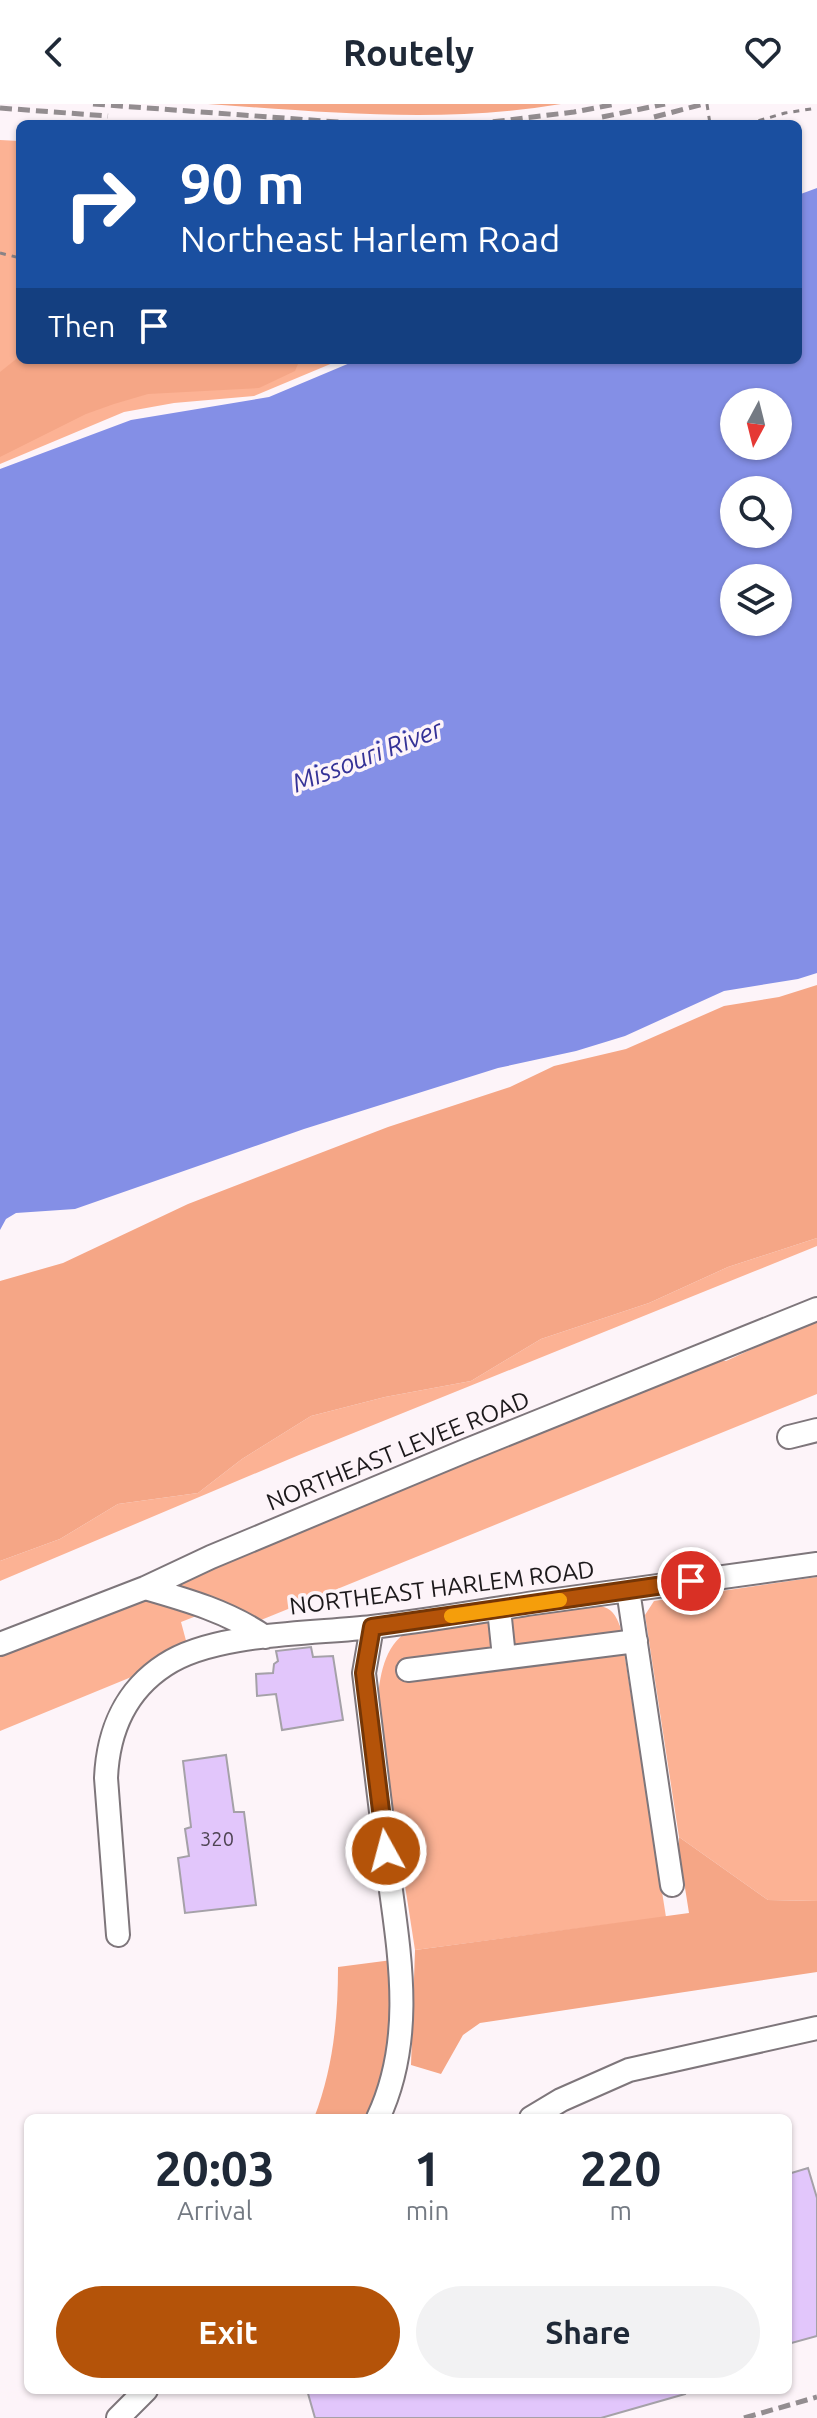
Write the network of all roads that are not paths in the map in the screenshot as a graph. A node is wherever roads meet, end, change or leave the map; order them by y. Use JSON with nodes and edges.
{"nodes":[{"id":1,"x":817,"y":1309,"type":"edge"},
{"id":2,"x":817,"y":1430,"type":"edge"},
{"id":3,"x":789,"y":1437,"type":"dead end"},
{"id":4,"x":817,"y":1564,"type":"edge"},
{"id":5,"x":145,"y":1588,"type":"junction"},
{"id":6,"x":628,"y":1590,"type":"junction"},
{"id":7,"x":499,"y":1609,"type":"junction"},
{"id":8,"x":372,"y":1627,"type":"junction"},
{"id":9,"x":265,"y":1637,"type":"junction"},
{"id":10,"x":636,"y":1641,"type":"junction"},
{"id":11,"x":0,"y":1644,"type":"edge"},
{"id":12,"x":504,"y":1657,"type":"junction"},
{"id":13,"x":408,"y":1670,"type":"dead end"},
{"id":14,"x":672,"y":1885,"type":"dead end"},
{"id":15,"x":118,"y":1935,"type":"dead end"},
{"id":16,"x":817,"y":2028,"type":"edge"},
{"id":17,"x":380,"y":2114,"type":"edge"},
{"id":18,"x":538,"y":2114,"type":"edge"},
{"id":19,"x":142,"y":2394,"type":"edge"},
{"id":20,"x":118,"y":2418,"type":"edge"}],
"edges":[{"from":1,"to":5,"type":"street","name":"NORTHEAST LEVEE ROAD"},
{"from":2,"to":3,"type":"street"},
{"from":4,"to":6,"type":"street","name":"NORTHEAST HARLEM ROAD"},
{"from":5,"to":9,"type":"street"},
{"from":5,"to":11,"type":"street","name":"NORTHEAST LEVEE ROAD"},
{"from":6,"to":7,"type":"street","name":"NORTHEAST HARLEM ROAD"},
{"from":6,"to":10,"type":"street"},
{"from":7,"to":8,"type":"street","name":"NORTHEAST HARLEM ROAD"},
{"from":7,"to":12,"type":"street"},
{"from":8,"to":9,"type":"street","name":"NORTHEAST HARLEM ROAD"},
{"from":8,"to":17,"type":"street"},
{"from":9,"to":15,"type":"street","name":"NORTHEAST HARLEM ROAD"},
{"from":10,"to":12,"type":"street"},
{"from":10,"to":14,"type":"street"},
{"from":12,"to":13,"type":"street"},
{"from":16,"to":18,"type":"street"},
{"from":19,"to":20,"type":"street"}]}
